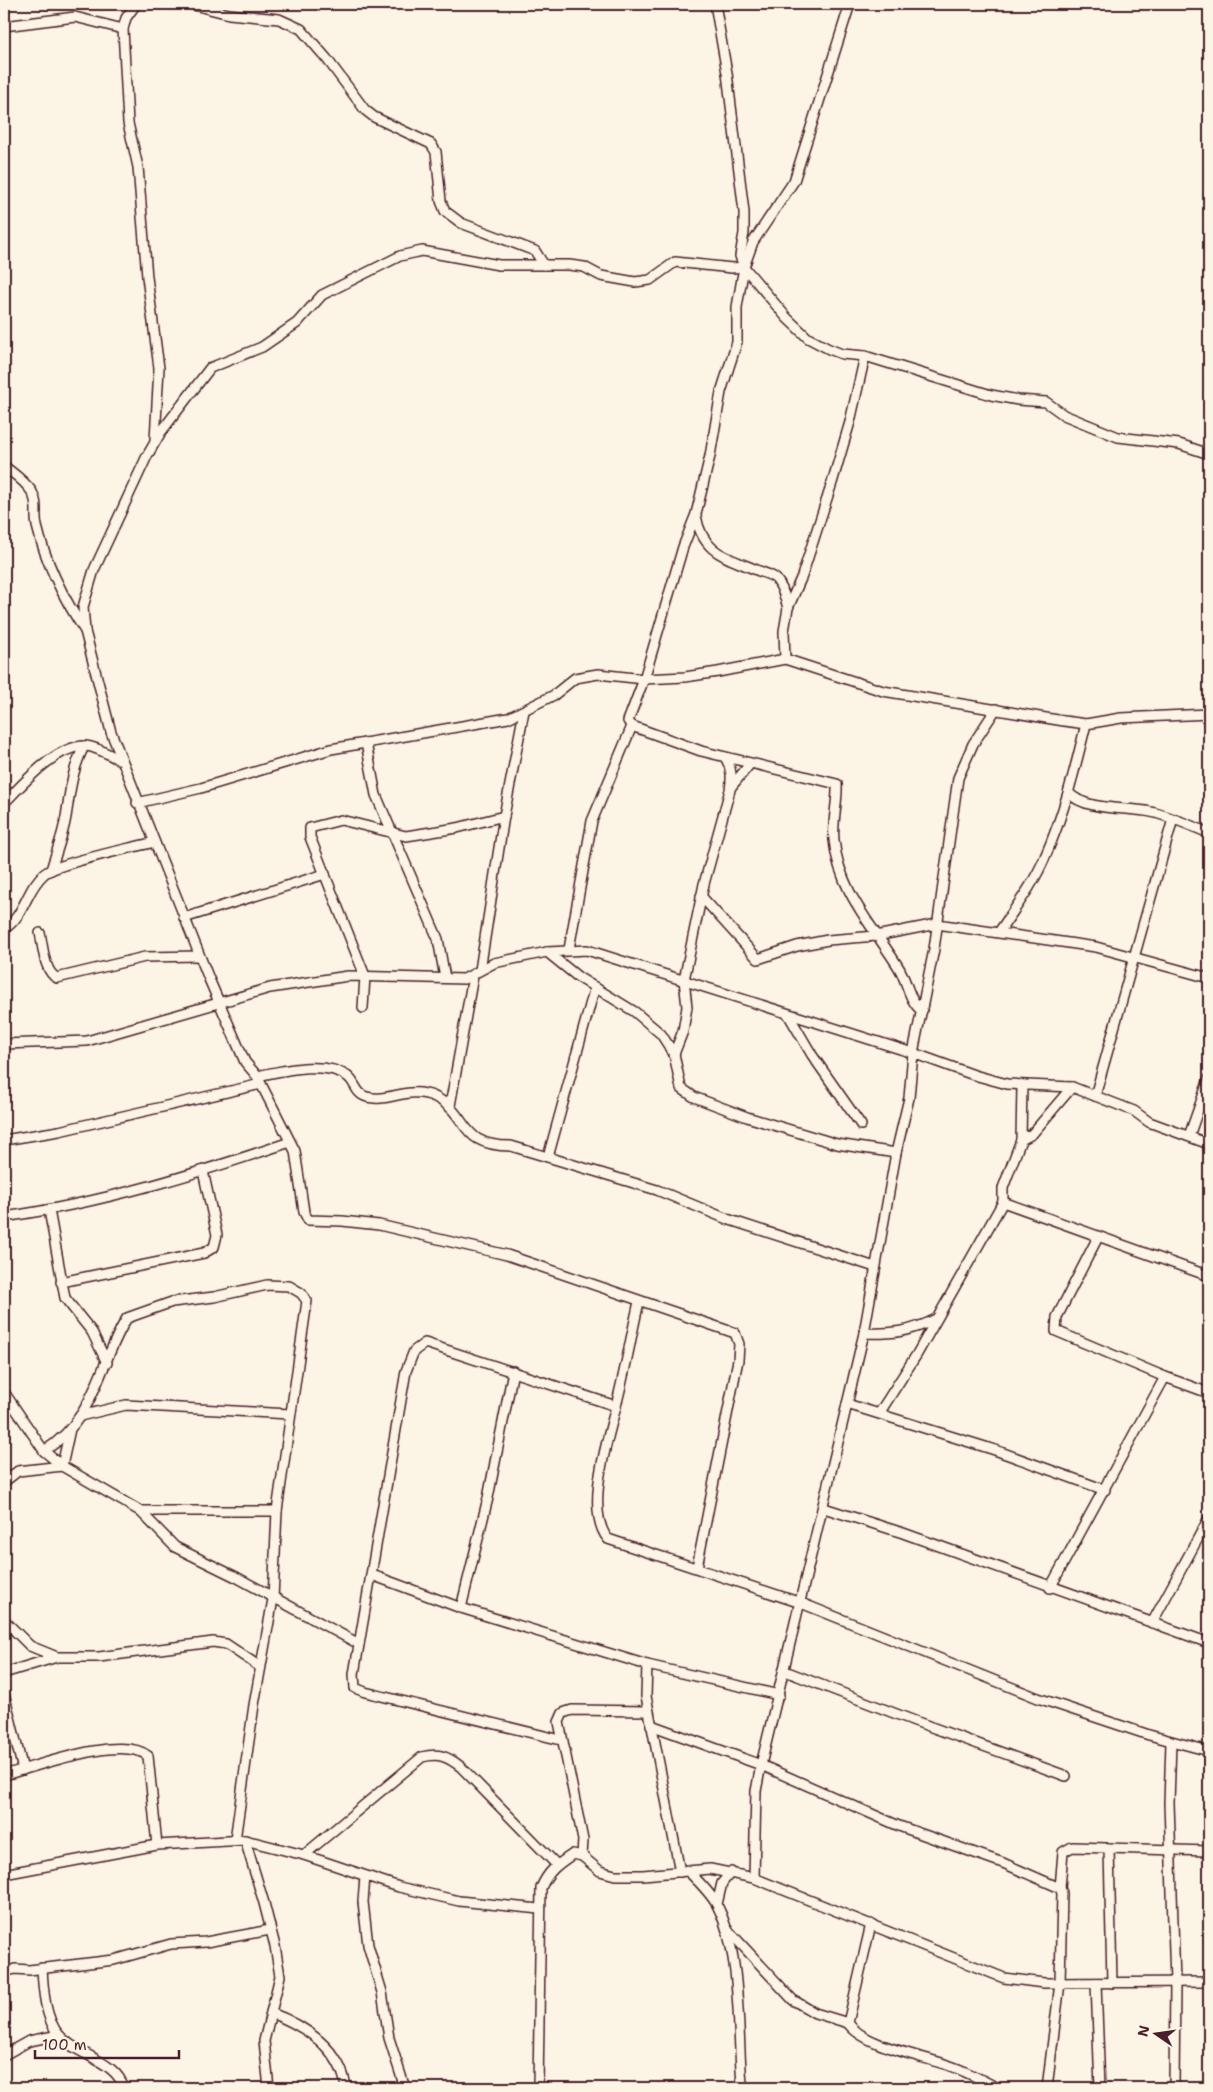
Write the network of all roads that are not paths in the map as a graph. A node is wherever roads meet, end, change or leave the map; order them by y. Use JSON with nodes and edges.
{"nodes":[{"id":1,"x":136,"y":4,"type":"edge"},
{"id":2,"x":190,"y":4,"type":"edge"},
{"id":3,"x":715,"y":4,"type":"edge"},
{"id":4,"x":850,"y":4,"type":"edge"},
{"id":5,"x":4,"y":26,"type":"edge"},
{"id":6,"x":123,"y":28,"type":"junction"},
{"id":7,"x":544,"y":265,"type":"junction"},
{"id":8,"x":744,"y":267,"type":"junction"},
{"id":9,"x":865,"y":356,"type":"junction"},
{"id":10,"x":154,"y":443,"type":"junction"},
{"id":11,"x":1209,"y":454,"type":"edge"},
{"id":12,"x":4,"y":466,"type":"edge"},
{"id":13,"x":696,"y":514,"type":"junction"},
{"id":14,"x":788,"y":608,"type":"junction"},
{"id":15,"x":85,"y":631,"type":"junction"},
{"id":16,"x":785,"y":659,"type":"junction"},
{"id":17,"x":644,"y":679,"type":"junction"},
{"id":18,"x":996,"y":709,"type":"junction"},
{"id":19,"x":524,"y":711,"type":"junction"},
{"id":20,"x":1209,"y":714,"type":"edge"},
{"id":21,"x":1086,"y":724,"type":"junction"},
{"id":22,"x":632,"y":726,"type":"junction"},
{"id":23,"x":366,"y":743,"type":"junction"},
{"id":24,"x":84,"y":746,"type":"junction"},
{"id":25,"x":726,"y":757,"type":"junction"},
{"id":26,"x":122,"y":761,"type":"junction"},
{"id":27,"x":750,"y":764,"type":"junction"},
{"id":28,"x":730,"y":790,"type":"junction"},
{"id":29,"x":1069,"y":793,"type":"junction"},
{"id":30,"x":4,"y":803,"type":"edge"},
{"id":31,"x":138,"y":803,"type":"junction"},
{"id":32,"x":504,"y":816,"type":"junction"},
{"id":33,"x":1173,"y":820,"type":"junction"},
{"id":34,"x":390,"y":832,"type":"junction"},
{"id":35,"x":1209,"y":833,"type":"edge"},
{"id":36,"x":154,"y":842,"type":"junction"},
{"id":37,"x":51,"y":870,"type":"junction"},
{"id":38,"x":325,"y":874,"type":"junction"},
{"id":39,"x":701,"y":896,"type":"junction"},
{"id":40,"x":184,"y":918,"type":"junction"},
{"id":41,"x":937,"y":924,"type":"junction"},
{"id":42,"x":4,"y":929,"type":"edge"},
{"id":43,"x":999,"y":932,"type":"junction"},
{"id":44,"x":40,"y":933,"type":"dead end"},
{"id":45,"x":876,"y":936,"type":"junction"},
{"id":46,"x":569,"y":949,"type":"junction"},
{"id":47,"x":547,"y":952,"type":"junction"},
{"id":48,"x":200,"y":956,"type":"junction"},
{"id":49,"x":1134,"y":958,"type":"junction"},
{"id":50,"x":477,"y":973,"type":"junction"},
{"id":51,"x":365,"y":976,"type":"junction"},
{"id":52,"x":445,"y":978,"type":"junction"},
{"id":53,"x":1209,"y":978,"type":"edge"},
{"id":54,"x":684,"y":980,"type":"junction"},
{"id":55,"x":594,"y":987,"type":"junction"},
{"id":56,"x":220,"y":1001,"type":"junction"},
{"id":57,"x":363,"y":1008,"type":"dead end"},
{"id":58,"x":922,"y":1011,"type":"junction"},
{"id":59,"x":788,"y":1014,"type":"junction"},
{"id":60,"x":4,"y":1044,"type":"edge"},
{"id":61,"x":914,"y":1053,"type":"junction"},
{"id":62,"x":674,"y":1054,"type":"junction"},
{"id":63,"x":1209,"y":1079,"type":"edge"},
{"id":64,"x":259,"y":1080,"type":"junction"},
{"id":65,"x":1022,"y":1085,"type":"junction"},
{"id":66,"x":1072,"y":1087,"type":"junction"},
{"id":67,"x":1095,"y":1096,"type":"junction"},
{"id":68,"x":450,"y":1106,"type":"junction"},
{"id":69,"x":861,"y":1125,"type":"dead end"},
{"id":70,"x":1190,"y":1136,"type":"junction"},
{"id":71,"x":4,"y":1140,"type":"edge"},
{"id":72,"x":1021,"y":1140,"type":"junction"},
{"id":73,"x":290,"y":1142,"type":"junction"},
{"id":74,"x":1209,"y":1144,"type":"edge"},
{"id":75,"x":896,"y":1154,"type":"junction"},
{"id":76,"x":548,"y":1157,"type":"junction"},
{"id":77,"x":203,"y":1171,"type":"junction"},
{"id":78,"x":1003,"y":1202,"type":"junction"},
{"id":79,"x":49,"y":1210,"type":"junction"},
{"id":80,"x":4,"y":1217,"type":"edge"},
{"id":81,"x":1098,"y":1237,"type":"junction"},
{"id":82,"x":875,"y":1267,"type":"junction"},
{"id":83,"x":1209,"y":1276,"type":"edge"},
{"id":84,"x":60,"y":1282,"type":"junction"},
{"id":85,"x":639,"y":1302,"type":"junction"},
{"id":86,"x":936,"y":1319,"type":"junction"},
{"id":87,"x":864,"y":1333,"type":"junction"},
{"id":88,"x":106,"y":1363,"type":"junction"},
{"id":89,"x":513,"y":1371,"type":"junction"},
{"id":90,"x":1165,"y":1378,"type":"junction"},
{"id":91,"x":4,"y":1392,"type":"edge"},
{"id":92,"x":1209,"y":1393,"type":"edge"},
{"id":93,"x":848,"y":1404,"type":"junction"},
{"id":94,"x":616,"y":1406,"type":"junction"},
{"id":95,"x":880,"y":1412,"type":"junction"},
{"id":96,"x":290,"y":1414,"type":"junction"},
{"id":97,"x":80,"y":1416,"type":"junction"},
{"id":98,"x":70,"y":1429,"type":"junction"},
{"id":99,"x":44,"y":1451,"type":"junction"},
{"id":100,"x":62,"y":1466,"type":"junction"},
{"id":101,"x":4,"y":1482,"type":"edge"},
{"id":102,"x":1105,"y":1490,"type":"junction"},
{"id":103,"x":824,"y":1508,"type":"junction"},
{"id":104,"x":140,"y":1511,"type":"junction"},
{"id":105,"x":277,"y":1511,"type":"junction"},
{"id":106,"x":1208,"y":1522,"type":"edge"},
{"id":107,"x":697,"y":1567,"type":"junction"},
{"id":108,"x":372,"y":1575,"type":"junction"},
{"id":109,"x":1050,"y":1588,"type":"junction"},
{"id":110,"x":273,"y":1599,"type":"junction"},
{"id":111,"x":801,"y":1603,"type":"junction"},
{"id":112,"x":461,"y":1608,"type":"junction"},
{"id":113,"x":4,"y":1620,"type":"edge"},
{"id":114,"x":1152,"y":1623,"type":"junction"},
{"id":115,"x":1209,"y":1643,"type":"edge"},
{"id":116,"x":359,"y":1644,"type":"junction"},
{"id":117,"x":58,"y":1657,"type":"junction"},
{"id":118,"x":646,"y":1665,"type":"junction"},
{"id":119,"x":260,"y":1667,"type":"junction"},
{"id":120,"x":785,"y":1670,"type":"junction"},
{"id":121,"x":4,"y":1673,"type":"edge"},
{"id":122,"x":4,"y":1693,"type":"edge"},
{"id":123,"x":779,"y":1695,"type":"junction"},
{"id":124,"x":648,"y":1711,"type":"junction"},
{"id":125,"x":651,"y":1726,"type":"junction"},
{"id":126,"x":561,"y":1740,"type":"junction"},
{"id":127,"x":1171,"y":1742,"type":"junction"},
{"id":128,"x":1209,"y":1751,"type":"edge"},
{"id":129,"x":761,"y":1765,"type":"junction"},
{"id":130,"x":23,"y":1770,"type":"junction"},
{"id":131,"x":4,"y":1775,"type":"edge"},
{"id":132,"x":1066,"y":1776,"type":"dead end"},
{"id":133,"x":240,"y":1840,"type":"junction"},
{"id":134,"x":157,"y":1845,"type":"junction"},
{"id":135,"x":1109,"y":1848,"type":"junction"},
{"id":136,"x":1170,"y":1851,"type":"junction"},
{"id":137,"x":1209,"y":1851,"type":"edge"},
{"id":138,"x":304,"y":1855,"type":"junction"},
{"id":139,"x":578,"y":1855,"type":"junction"},
{"id":140,"x":556,"y":1864,"type":"junction"},
{"id":141,"x":684,"y":1871,"type":"junction"},
{"id":142,"x":731,"y":1872,"type":"junction"},
{"id":143,"x":4,"y":1874,"type":"edge"},
{"id":144,"x":365,"y":1876,"type":"junction"},
{"id":145,"x":754,"y":1878,"type":"junction"},
{"id":146,"x":1060,"y":1888,"type":"junction"},
{"id":147,"x":717,"y":1904,"type":"junction"},
{"id":148,"x":539,"y":1909,"type":"junction"},
{"id":149,"x":871,"y":1924,"type":"junction"},
{"id":150,"x":727,"y":1928,"type":"junction"},
{"id":151,"x":270,"y":1930,"type":"junction"},
{"id":152,"x":42,"y":1968,"type":"junction"},
{"id":153,"x":4,"y":1972,"type":"edge"},
{"id":154,"x":1175,"y":1982,"type":"junction"},
{"id":155,"x":1209,"y":1982,"type":"edge"},
{"id":156,"x":1060,"y":1983,"type":"junction"},
{"id":157,"x":1112,"y":1983,"type":"junction"},
{"id":158,"x":1096,"y":1984,"type":"junction"},
{"id":159,"x":271,"y":2013,"type":"junction"},
{"id":160,"x":848,"y":2023,"type":"junction"},
{"id":161,"x":59,"y":2035,"type":"junction"},
{"id":162,"x":4,"y":2055,"type":"edge"},
{"id":163,"x":124,"y":2088,"type":"edge"},
{"id":164,"x":269,"y":2088,"type":"edge"},
{"id":165,"x":346,"y":2088,"type":"edge"},
{"id":166,"x":405,"y":2088,"type":"edge"},
{"id":167,"x":538,"y":2088,"type":"edge"},
{"id":168,"x":745,"y":2088,"type":"edge"},
{"id":169,"x":998,"y":2088,"type":"edge"},
{"id":170,"x":1047,"y":2088,"type":"edge"},
{"id":171,"x":1100,"y":2088,"type":"edge"},
{"id":172,"x":1174,"y":2088,"type":"edge"}],
"edges":[{"from":1,"to":6,"type":"street"},
{"from":2,"to":7,"type":"street"},
{"from":3,"to":8,"type":"street"},
{"from":4,"to":8,"type":"street"},
{"from":5,"to":6,"type":"street"},
{"from":6,"to":10,"type":"street"},
{"from":7,"to":8,"type":"street"},
{"from":7,"to":10,"type":"street"},
{"from":8,"to":9,"type":"street"},
{"from":8,"to":13,"type":"street"},
{"from":9,"to":11,"type":"street"},
{"from":9,"to":14,"type":"street"},
{"from":10,"to":15,"type":"street"},
{"from":12,"to":15,"type":"street"},
{"from":13,"to":14,"type":"street"},
{"from":13,"to":17,"type":"street"},
{"from":14,"to":16,"type":"street"},
{"from":15,"to":26,"type":"street"},
{"from":16,"to":17,"type":"street"},
{"from":16,"to":18,"type":"street"},
{"from":17,"to":19,"type":"street"},
{"from":17,"to":22,"type":"street"},
{"from":18,"to":21,"type":"street"},
{"from":18,"to":41,"type":"street"},
{"from":19,"to":23,"type":"street"},
{"from":19,"to":32,"type":"street"},
{"from":20,"to":21,"type":"street"},
{"from":21,"to":29,"type":"street"},
{"from":22,"to":25,"type":"street"},
{"from":22,"to":46,"type":"street"},
{"from":23,"to":31,"type":"street"},
{"from":23,"to":34,"type":"street"},
{"from":24,"to":26,"type":"street"},
{"from":24,"to":30,"type":"street"},
{"from":24,"to":37,"type":"street"},
{"from":25,"to":27,"type":"street"},
{"from":25,"to":28,"type":"street"},
{"from":26,"to":31,"type":"street"},
{"from":27,"to":28,"type":"street"},
{"from":27,"to":45,"type":"street"},
{"from":28,"to":39,"type":"street"},
{"from":29,"to":33,"type":"street"},
{"from":29,"to":43,"type":"street"},
{"from":31,"to":36,"type":"street"},
{"from":32,"to":34,"type":"street"},
{"from":32,"to":50,"type":"street"},
{"from":33,"to":35,"type":"street"},
{"from":33,"to":49,"type":"street"},
{"from":34,"to":38,"type":"street"},
{"from":34,"to":52,"type":"street"},
{"from":36,"to":37,"type":"street"},
{"from":36,"to":40,"type":"street"},
{"from":37,"to":42,"type":"street"},
{"from":38,"to":40,"type":"street"},
{"from":38,"to":51,"type":"street"},
{"from":39,"to":45,"type":"street"},
{"from":39,"to":54,"type":"street"},
{"from":40,"to":48,"type":"street"},
{"from":41,"to":43,"type":"street"},
{"from":41,"to":45,"type":"street"},
{"from":41,"to":58,"type":"street"},
{"from":43,"to":49,"type":"street"},
{"from":44,"to":48,"type":"street"},
{"from":45,"to":58,"type":"street"},
{"from":46,"to":47,"type":"street"},
{"from":46,"to":54,"type":"street"},
{"from":47,"to":50,"type":"street"},
{"from":47,"to":55,"type":"street"},
{"from":48,"to":56,"type":"street"},
{"from":49,"to":53,"type":"street"},
{"from":49,"to":67,"type":"street"},
{"from":50,"to":52,"type":"street"},
{"from":50,"to":68,"type":"street"},
{"from":51,"to":52,"type":"street"},
{"from":51,"to":56,"type":"street"},
{"from":51,"to":57,"type":"street"},
{"from":54,"to":59,"type":"street"},
{"from":54,"to":62,"type":"street"},
{"from":55,"to":62,"type":"street"},
{"from":55,"to":76,"type":"street"},
{"from":56,"to":60,"type":"street"},
{"from":56,"to":64,"type":"street"},
{"from":58,"to":61,"type":"street"},
{"from":59,"to":61,"type":"street"},
{"from":59,"to":69,"type":"street"},
{"from":61,"to":65,"type":"street"},
{"from":61,"to":75,"type":"street"},
{"from":62,"to":75,"type":"street"},
{"from":63,"to":70,"type":"street"},
{"from":64,"to":68,"type":"street"},
{"from":64,"to":71,"type":"street"},
{"from":64,"to":73,"type":"street"},
{"from":65,"to":66,"type":"street"},
{"from":65,"to":72,"type":"street"},
{"from":66,"to":67,"type":"street"},
{"from":66,"to":72,"type":"street"},
{"from":67,"to":70,"type":"street"},
{"from":68,"to":76,"type":"street"},
{"from":70,"to":74,"type":"street"},
{"from":72,"to":78,"type":"street"},
{"from":73,"to":77,"type":"street"},
{"from":73,"to":85,"type":"street"},
{"from":75,"to":82,"type":"street"},
{"from":76,"to":82,"type":"street"},
{"from":77,"to":79,"type":"street"},
{"from":77,"to":84,"type":"street"},
{"from":78,"to":81,"type":"street"},
{"from":78,"to":86,"type":"street"},
{"from":79,"to":80,"type":"street"},
{"from":79,"to":84,"type":"street"},
{"from":81,"to":83,"type":"street"},
{"from":81,"to":90,"type":"street"},
{"from":82,"to":87,"type":"street"},
{"from":84,"to":88,"type":"street"},
{"from":85,"to":94,"type":"street"},
{"from":85,"to":107,"type":"street"},
{"from":86,"to":87,"type":"street"},
{"from":86,"to":95,"type":"street"},
{"from":87,"to":93,"type":"street"},
{"from":88,"to":96,"type":"street"},
{"from":88,"to":97,"type":"street"},
{"from":89,"to":94,"type":"street"},
{"from":89,"to":108,"type":"street"},
{"from":89,"to":112,"type":"street"},
{"from":90,"to":92,"type":"street"},
{"from":90,"to":102,"type":"street"},
{"from":91,"to":99,"type":"street"},
{"from":93,"to":95,"type":"street"},
{"from":93,"to":103,"type":"street"},
{"from":94,"to":107,"type":"street"},
{"from":95,"to":102,"type":"street"},
{"from":96,"to":97,"type":"street"},
{"from":96,"to":105,"type":"street"},
{"from":97,"to":98,"type":"street"},
{"from":98,"to":99,"type":"street"},
{"from":98,"to":100,"type":"street"},
{"from":99,"to":100,"type":"street"},
{"from":100,"to":101,"type":"street"},
{"from":100,"to":104,"type":"street"},
{"from":102,"to":109,"type":"street"},
{"from":103,"to":109,"type":"street"},
{"from":103,"to":111,"type":"street"},
{"from":104,"to":105,"type":"street"},
{"from":104,"to":110,"type":"street"},
{"from":105,"to":110,"type":"street"},
{"from":106,"to":114,"type":"street"},
{"from":107,"to":111,"type":"street"},
{"from":108,"to":112,"type":"street"},
{"from":108,"to":116,"type":"street"},
{"from":109,"to":114,"type":"street"},
{"from":110,"to":116,"type":"street"},
{"from":110,"to":119,"type":"street"},
{"from":111,"to":120,"type":"street"},
{"from":111,"to":127,"type":"street"},
{"from":112,"to":118,"type":"street"},
{"from":113,"to":117,"type":"street"},
{"from":114,"to":115,"type":"street"},
{"from":116,"to":126,"type":"street"},
{"from":117,"to":119,"type":"street"},
{"from":117,"to":121,"type":"street"},
{"from":118,"to":123,"type":"street"},
{"from":118,"to":124,"type":"street"},
{"from":119,"to":133,"type":"street"},
{"from":120,"to":123,"type":"street"},
{"from":120,"to":132,"type":"street"},
{"from":122,"to":130,"type":"street"},
{"from":123,"to":129,"type":"street"},
{"from":124,"to":125,"type":"street"},
{"from":124,"to":126,"type":"street"},
{"from":125,"to":129,"type":"street"},
{"from":125,"to":141,"type":"street"},
{"from":126,"to":139,"type":"street"},
{"from":127,"to":128,"type":"street"},
{"from":127,"to":136,"type":"street"},
{"from":129,"to":145,"type":"street"},
{"from":129,"to":146,"type":"street"},
{"from":130,"to":131,"type":"street"},
{"from":130,"to":134,"type":"street"},
{"from":133,"to":134,"type":"street"},
{"from":133,"to":138,"type":"street"},
{"from":133,"to":151,"type":"street"},
{"from":134,"to":143,"type":"street"},
{"from":135,"to":136,"type":"street"},
{"from":135,"to":146,"type":"street"},
{"from":135,"to":157,"type":"street"},
{"from":136,"to":137,"type":"street"},
{"from":136,"to":154,"type":"street"},
{"from":138,"to":140,"type":"street"},
{"from":138,"to":144,"type":"street"},
{"from":139,"to":140,"type":"street"},
{"from":139,"to":141,"type":"street"},
{"from":140,"to":148,"type":"street"},
{"from":141,"to":142,"type":"street"},
{"from":141,"to":147,"type":"street"},
{"from":142,"to":145,"type":"street"},
{"from":142,"to":147,"type":"street"},
{"from":144,"to":148,"type":"street"},
{"from":144,"to":166,"type":"street"},
{"from":145,"to":149,"type":"street"},
{"from":146,"to":156,"type":"street"},
{"from":147,"to":150,"type":"street"},
{"from":148,"to":167,"type":"street"},
{"from":149,"to":156,"type":"street"},
{"from":149,"to":160,"type":"street"},
{"from":150,"to":160,"type":"street"},
{"from":150,"to":168,"type":"street"},
{"from":151,"to":152,"type":"street"},
{"from":151,"to":159,"type":"street"},
{"from":152,"to":153,"type":"street"},
{"from":152,"to":161,"type":"street"},
{"from":154,"to":155,"type":"street"},
{"from":154,"to":157,"type":"street"},
{"from":154,"to":172,"type":"street"},
{"from":156,"to":158,"type":"street"},
{"from":156,"to":170,"type":"street"},
{"from":157,"to":158,"type":"street"},
{"from":158,"to":171,"type":"street"},
{"from":159,"to":164,"type":"street"},
{"from":159,"to":165,"type":"street"},
{"from":160,"to":169,"type":"street"},
{"from":161,"to":162,"type":"street"},
{"from":161,"to":163,"type":"street"}]}
